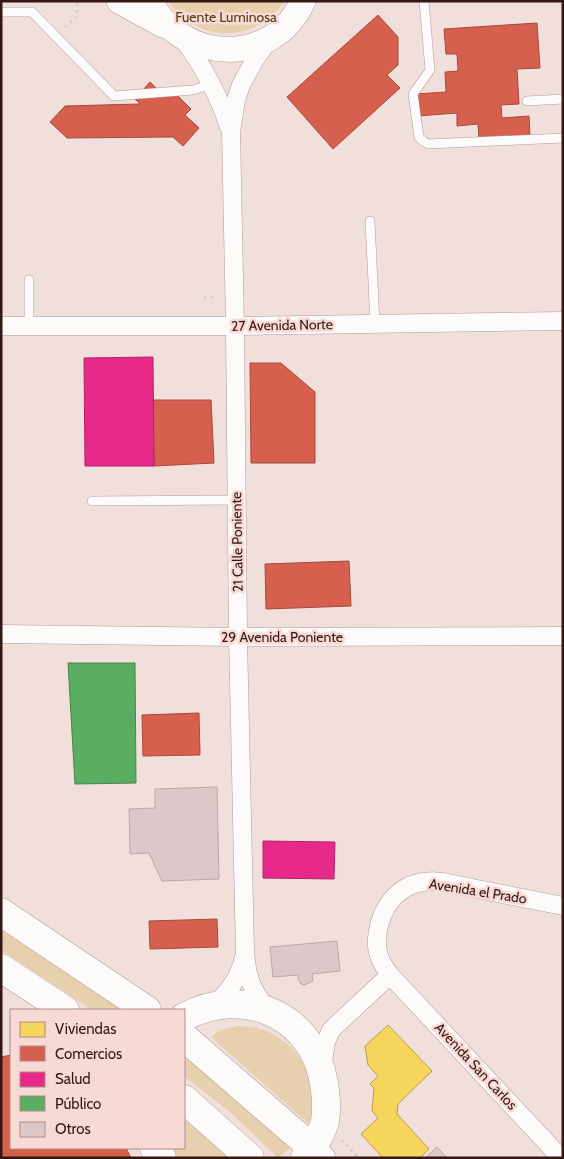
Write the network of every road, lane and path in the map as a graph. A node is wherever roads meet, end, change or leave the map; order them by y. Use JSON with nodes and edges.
{"nodes":[{"id":1,"x":77,"y":1,"type":"edge"},
{"id":2,"x":119,"y":1,"type":"edge"},
{"id":3,"x":150,"y":1,"type":"edge"},
{"id":4,"x":318,"y":1,"type":"edge"},
{"id":5,"x":424,"y":1,"type":"edge"},
{"id":6,"x":297,"y":10,"type":"edge"},
{"id":7,"x":1,"y":12,"type":"edge"},
{"id":8,"x":77,"y":16,"type":"dead end"},
{"id":9,"x":177,"y":33,"type":"junction"},
{"id":10,"x":270,"y":38,"type":"junction"},
{"id":11,"x":212,"y":84,"type":"junction"},
{"id":12,"x":563,"y":99,"type":"edge"},
{"id":13,"x":527,"y":101,"type":"dead end"},
{"id":14,"x":231,"y":132,"type":"junction"},
{"id":15,"x":563,"y":138,"type":"edge"},
{"id":16,"x":370,"y":221,"type":"dead end"},
{"id":17,"x":29,"y":280,"type":"dead end"},
{"id":18,"x":563,"y":321,"type":"edge"},
{"id":19,"x":375,"y":324,"type":"junction"},
{"id":20,"x":1,"y":326,"type":"edge"},
{"id":21,"x":29,"y":326,"type":"junction"},
{"id":22,"x":235,"y":326,"type":"junction"},
{"id":23,"x":236,"y":500,"type":"junction"},
{"id":24,"x":92,"y":501,"type":"dead end"},
{"id":25,"x":1,"y":634,"type":"edge"},
{"id":26,"x":563,"y":636,"type":"edge"},
{"id":27,"x":238,"y":638,"type":"junction"},
{"id":28,"x":563,"y":906,"type":"edge"},
{"id":29,"x":1,"y":912,"type":"edge"},
{"id":30,"x":245,"y":952,"type":"junction"},
{"id":31,"x":1,"y":968,"type":"edge"},
{"id":32,"x":390,"y":975,"type":"junction"},
{"id":33,"x":215,"y":1005,"type":"junction"},
{"id":34,"x":63,"y":1009,"type":"edge"},
{"id":35,"x":146,"y":1009,"type":"edge"},
{"id":36,"x":269,"y":1011,"type":"junction"},
{"id":37,"x":185,"y":1017,"type":"edge"},
{"id":38,"x":294,"y":1027,"type":"junction"},
{"id":39,"x":331,"y":1030,"type":"junction"},
{"id":40,"x":185,"y":1038,"type":"edge"},
{"id":41,"x":322,"y":1068,"type":"junction"},
{"id":42,"x":185,"y":1100,"type":"edge"},
{"id":43,"x":313,"y":1154,"type":"edge"},
{"id":44,"x":250,"y":1158,"type":"edge"},
{"id":45,"x":562,"y":1158,"type":"edge"}],
"edges":[{"from":1,"to":8,"type":"path"},
{"from":2,"to":9,"type":"street"},
{"from":3,"to":9,"type":"street"},
{"from":4,"to":6,"type":"street"},
{"from":5,"to":15,"type":"lane"},
{"from":6,"to":10,"type":"street"},
{"from":7,"to":11,"type":"lane"},
{"from":9,"to":10,"type":"street"},
{"from":9,"to":11,"type":"street","name":"21 Calle Poniente"},
{"from":10,"to":14,"type":"street","name":"21 Calle Poniente"},
{"from":11,"to":14,"type":"street","name":"21 Calle Poniente"},
{"from":12,"to":13,"type":"lane"},
{"from":14,"to":22,"type":"street","name":"21 Calle Poniente"},
{"from":16,"to":19,"type":"lane"},
{"from":17,"to":21,"type":"lane"},
{"from":18,"to":19,"type":"street","name":"27 Avenida Norte"},
{"from":19,"to":22,"type":"street","name":"27 Avenida Norte"},
{"from":20,"to":21,"type":"street","name":"27 Avenida Norte"},
{"from":21,"to":22,"type":"street","name":"27 Avenida Norte"},
{"from":22,"to":23,"type":"street","name":"21 Calle Poniente"},
{"from":23,"to":24,"type":"lane"},
{"from":23,"to":27,"type":"street","name":"21 Calle Poniente"},
{"from":25,"to":27,"type":"street","name":"29 Avenida Poniente"},
{"from":26,"to":27,"type":"street","name":"29 Avenida Poniente"},
{"from":27,"to":30,"type":"street","name":"21 Calle Poniente"},
{"from":28,"to":32,"type":"street","name":"Avenida el Prado"},
{"from":29,"to":35,"type":"main road"},
{"from":30,"to":33,"type":"street","name":"21 Calle Poniente"},
{"from":30,"to":36,"type":"street","name":"21 Calle Poniente"},
{"from":31,"to":34,"type":"main road"},
{"from":32,"to":39,"type":"street"},
{"from":32,"to":45,"type":"street","name":"Avenida San Carlos"},
{"from":33,"to":36,"type":"main road"},
{"from":33,"to":37,"type":"main road"},
{"from":36,"to":38,"type":"main road"},
{"from":38,"to":39,"type":"street"},
{"from":38,"to":41,"type":"main road"},
{"from":39,"to":41,"type":"street"},
{"from":40,"to":43,"type":"main road"},
{"from":41,"to":43,"type":"main road"},
{"from":42,"to":44,"type":"main road"}]}
